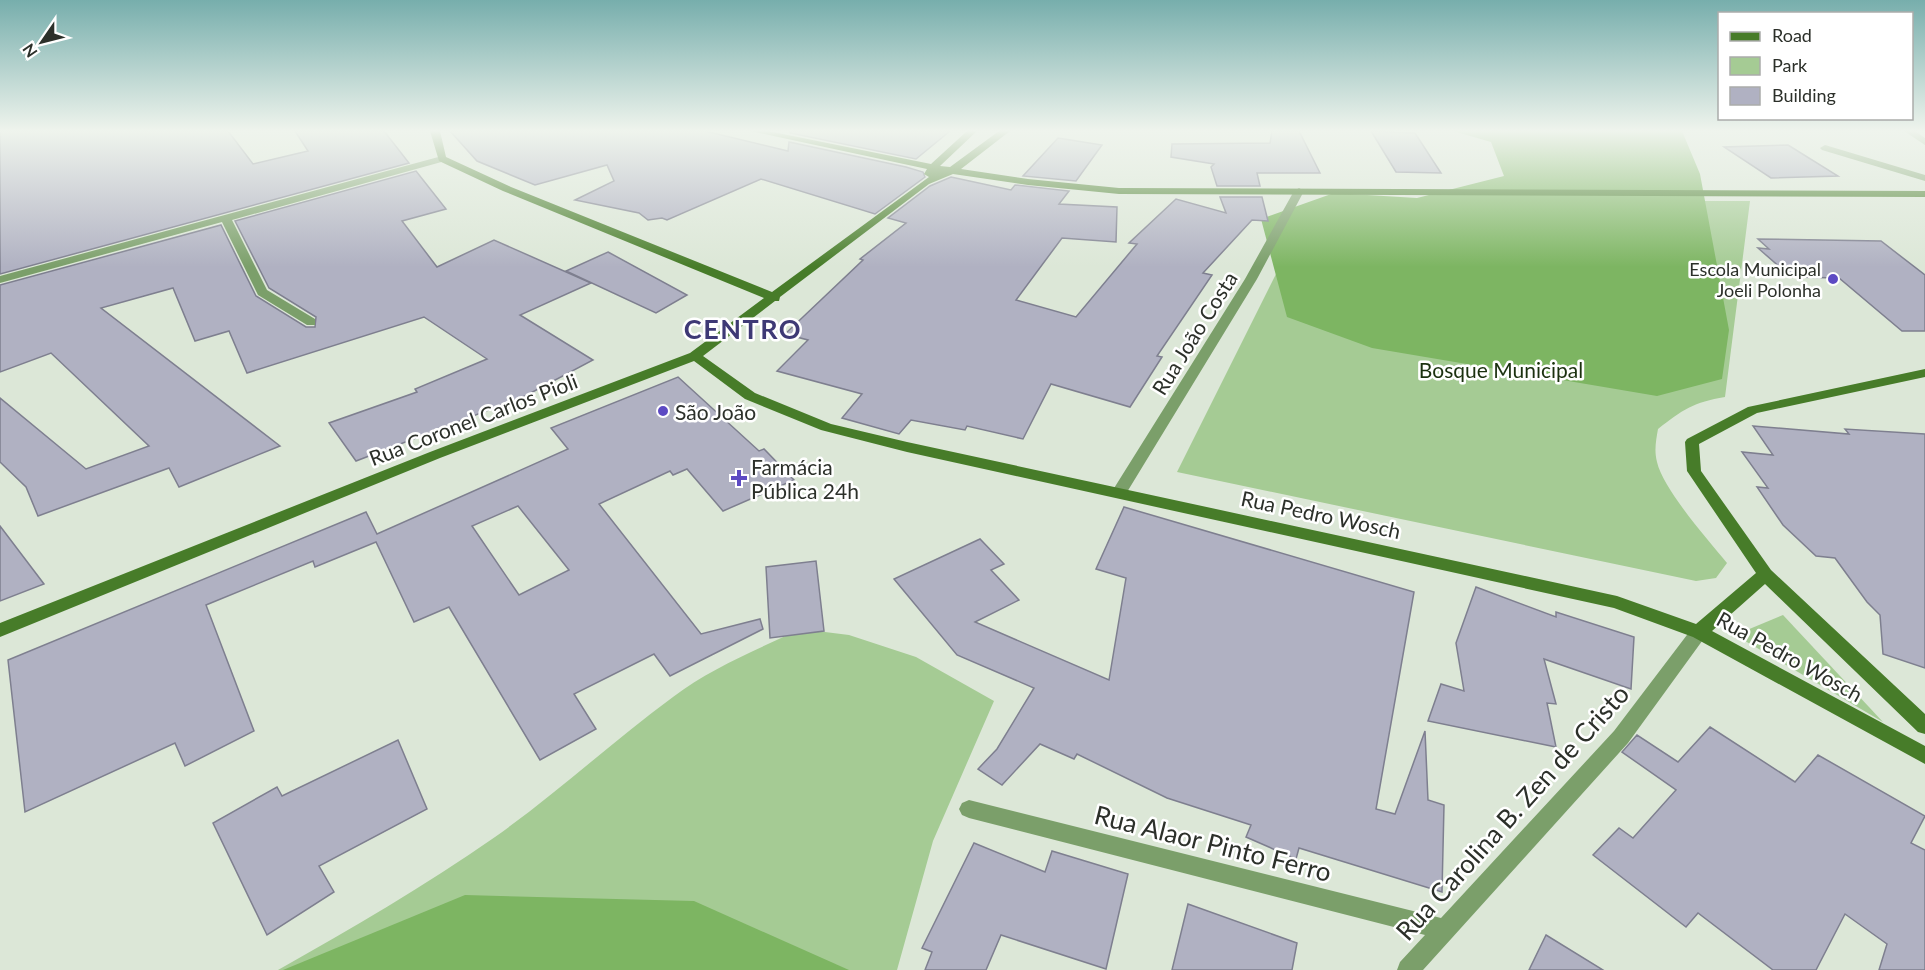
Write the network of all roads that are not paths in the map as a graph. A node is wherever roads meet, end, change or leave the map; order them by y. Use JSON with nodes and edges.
{"nodes":[{"id":1,"x":377,"y":176,"type":"edge"},
{"id":2,"x":479,"y":176,"type":"edge"},
{"id":3,"x":928,"y":176,"type":"edge"},
{"id":4,"x":938,"y":176,"type":"edge"},
{"id":5,"x":991,"y":176,"type":"edge"},
{"id":6,"x":925,"y":182,"type":"junction"},
{"id":7,"x":1299,"y":191,"type":"junction"},
{"id":8,"x":1925,"y":194,"type":"edge"},
{"id":9,"x":225,"y":217,"type":"junction"},
{"id":10,"x":0,"y":280,"type":"edge"},
{"id":11,"x":775,"y":298,"type":"junction"},
{"id":12,"x":311,"y":322,"type":"dead end"},
{"id":13,"x":695,"y":356,"type":"junction"},
{"id":14,"x":1925,"y":373,"type":"edge"},
{"id":15,"x":1119,"y":493,"type":"junction"},
{"id":16,"x":1765,"y":574,"type":"junction"},
{"id":17,"x":0,"y":630,"type":"edge"},
{"id":18,"x":1699,"y":632,"type":"junction"},
{"id":19,"x":1925,"y":726,"type":"edge"},
{"id":20,"x":1925,"y":756,"type":"edge"},
{"id":21,"x":969,"y":809,"type":"dead end"},
{"id":22,"x":1443,"y":929,"type":"junction"},
{"id":23,"x":1408,"y":970,"type":"edge"}],
"edges":[{"from":1,"to":9,"type":"street"},
{"from":2,"to":11,"type":"street"},
{"from":3,"to":6,"type":"street","name":"Rua Coronel Carlos Pioli"},
{"from":4,"to":6,"type":"street","name":"Rua Coronel Carlos Pioli"},
{"from":5,"to":7,"type":"street"},
{"from":6,"to":11,"type":"street","name":"Rua Coronel Carlos Pioli"},
{"from":7,"to":8,"type":"street"},
{"from":7,"to":15,"type":"street","name":"Rua João Costa"},
{"from":9,"to":10,"type":"street"},
{"from":9,"to":12,"type":"street"},
{"from":11,"to":13,"type":"street","name":"Rua Coronel Carlos Pioli"},
{"from":13,"to":15,"type":"street","name":"Rua Pedro Wosch"},
{"from":13,"to":17,"type":"street","name":"Rua Coronel Carlos Pioli"},
{"from":14,"to":16,"type":"street"},
{"from":15,"to":18,"type":"street","name":"Rua Pedro Wosch"},
{"from":16,"to":18,"type":"street"},
{"from":16,"to":19,"type":"street"},
{"from":18,"to":20,"type":"street","name":"Rua Pedro Wosch"},
{"from":18,"to":22,"type":"street","name":"Rua Carolina B. Zen de Cristo"},
{"from":21,"to":22,"type":"street","name":"Rua Alaor Pinto Ferro"},
{"from":22,"to":23,"type":"street","name":"Rua Carolina B. Zen de Cristo"}]}
